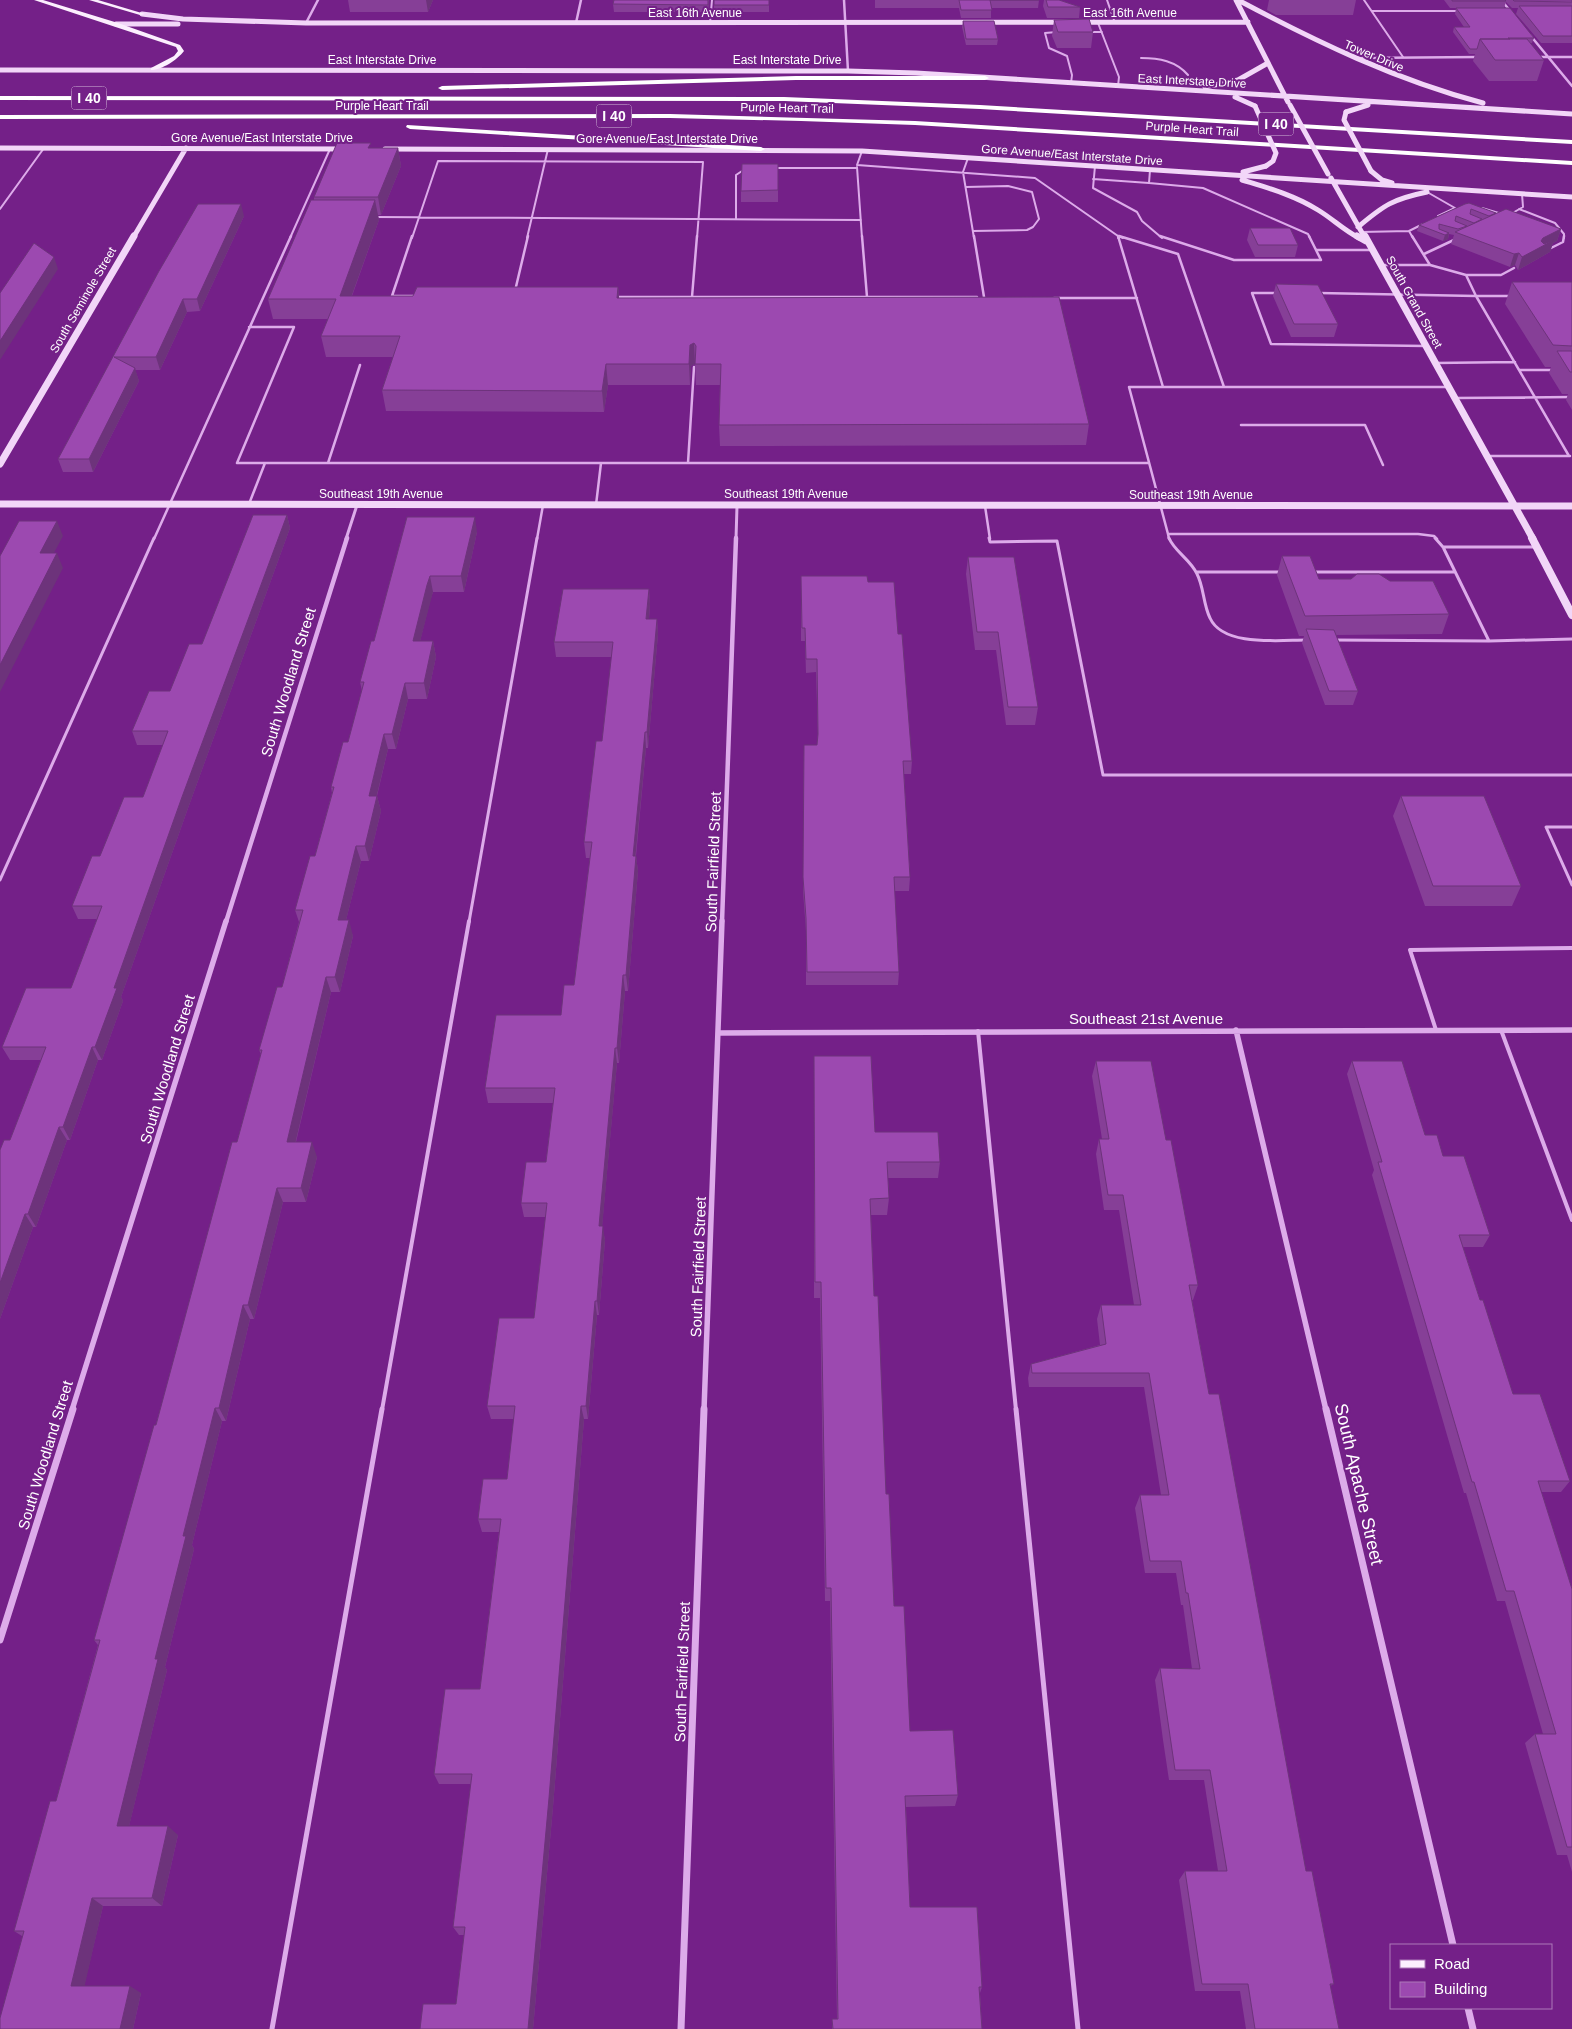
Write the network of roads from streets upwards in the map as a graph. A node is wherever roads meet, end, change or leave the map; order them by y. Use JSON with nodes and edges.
{"nodes":[{"id":1,"x":38,"y":0,"type":"edge"},
{"id":2,"x":92,"y":0,"type":"edge"},
{"id":3,"x":318,"y":0,"type":"edge"},
{"id":4,"x":581,"y":0,"type":"edge"},
{"id":5,"x":844,"y":0,"type":"edge"},
{"id":6,"x":1237,"y":0,"type":"edge"},
{"id":7,"x":1501,"y":0,"type":"edge"},
{"id":8,"x":142,"y":14,"type":"joint"},
{"id":9,"x":1517,"y":19,"type":"edge"},
{"id":10,"x":1248,"y":22,"type":"junction"},
{"id":11,"x":306,"y":23,"type":"junction"},
{"id":12,"x":576,"y":23,"type":"junction"},
{"id":13,"x":846,"y":23,"type":"junction"},
{"id":14,"x":116,"y":24,"type":"junction"},
{"id":15,"x":1529,"y":34,"type":"edge"},
{"id":16,"x":1481,"y":57,"type":"edge"},
{"id":17,"x":1528,"y":57,"type":"edge"},
{"id":18,"x":1548,"y":57,"type":"junction"},
{"id":19,"x":1572,"y":57,"type":"edge"},
{"id":20,"x":1350,"y":58,"type":"junction"},
{"id":21,"x":1268,"y":63,"type":"junction"},
{"id":22,"x":153,"y":69,"type":"junction"},
{"id":23,"x":0,"y":70,"type":"edge"},
{"id":24,"x":848,"y":71,"type":"junction"},
{"id":25,"x":985,"y":78,"type":"junction"},
{"id":26,"x":1572,"y":86,"type":"edge"},
{"id":27,"x":434,"y":88,"type":"dead end"},
{"id":28,"x":335,"y":90,"type":"dead end"},
{"id":29,"x":1171,"y":90,"type":"junction"},
{"id":30,"x":1225,"y":93,"type":"junction"},
{"id":31,"x":1286,"y":96,"type":"junction"},
{"id":32,"x":0,"y":98,"type":"edge"},
{"id":33,"x":178,"y":98,"type":"junction"},
{"id":34,"x":1387,"y":102,"type":"junction"},
{"id":35,"x":1510,"y":110,"type":"junction"},
{"id":36,"x":1572,"y":114,"type":"edge"},
{"id":37,"x":0,"y":117,"type":"edge"},
{"id":38,"x":222,"y":117,"type":"junction"},
{"id":39,"x":379,"y":126,"type":"dead end"},
{"id":40,"x":399,"y":126,"type":"dead end"},
{"id":41,"x":1572,"y":142,"type":"edge"},
{"id":42,"x":0,"y":148,"type":"edge"},
{"id":43,"x":186,"y":148,"type":"junction"},
{"id":44,"x":360,"y":149,"type":"edge"},
{"id":45,"x":380,"y":149,"type":"edge"},
{"id":46,"x":761,"y":149,"type":"junction"},
{"id":47,"x":1572,"y":163,"type":"edge"},
{"id":48,"x":1219,"y":174,"type":"junction"},
{"id":49,"x":1235,"y":175,"type":"junction"},
{"id":50,"x":1333,"y":182,"type":"junction"},
{"id":51,"x":1402,"y":187,"type":"junction"},
{"id":52,"x":1458,"y":190,"type":"junction"},
{"id":53,"x":1572,"y":197,"type":"edge"},
{"id":54,"x":1360,"y":229,"type":"junction"},
{"id":55,"x":1366,"y":241,"type":"junction"},
{"id":56,"x":0,"y":464,"type":"edge"},
{"id":57,"x":0,"y":504,"type":"edge"},
{"id":58,"x":357,"y":505,"type":"junction"},
{"id":59,"x":737,"y":506,"type":"junction"},
{"id":60,"x":1572,"y":506,"type":"edge"},
{"id":61,"x":1516,"y":507,"type":"junction"},
{"id":62,"x":1572,"y":615,"type":"edge"},
{"id":63,"x":1236,"y":1030,"type":"junction"},
{"id":64,"x":1572,"y":1030,"type":"edge"},
{"id":65,"x":719,"y":1033,"type":"junction"},
{"id":66,"x":0,"y":1640,"type":"edge"},
{"id":67,"x":1453,"y":1944,"type":"edge"},
{"id":68,"x":1468,"y":2009,"type":"edge"},
{"id":69,"x":681,"y":2029,"type":"edge"},
{"id":70,"x":1473,"y":2029,"type":"edge"}],
"edges":[{"from":1,"to":14,"type":"main road"},
{"from":2,"to":8,"type":"main road"},
{"from":3,"to":11,"type":"street"},
{"from":4,"to":12,"type":"street"},
{"from":5,"to":13,"type":"street"},
{"from":6,"to":10,"type":"main road","name":"South Grand Street"},
{"from":6,"to":20,"type":"main road","name":"Tower Drive"},
{"from":7,"to":9,"type":"street"},
{"from":8,"to":11,"type":"main road","name":"East 16th Avenue"},
{"from":10,"to":13,"type":"main road","name":"East 16th Avenue"},
{"from":10,"to":21,"type":"main road","name":"South Grand Street"},
{"from":11,"to":12,"type":"main road","name":"East 16th Avenue"},
{"from":11,"to":14,"type":"main road"},
{"from":12,"to":13,"type":"main road","name":"East 16th Avenue"},
{"from":13,"to":24,"type":"street"},
{"from":14,"to":22,"type":"main road"},
{"from":15,"to":18,"type":"street"},
{"from":16,"to":20,"type":"street"},
{"from":17,"to":18,"type":"street"},
{"from":18,"to":19,"type":"street"},
{"from":18,"to":26,"type":"street"},
{"from":20,"to":35,"type":"main road","name":"Tower Drive"},
{"from":21,"to":29,"type":"main road"},
{"from":21,"to":31,"type":"main road","name":"South Grand Street"},
{"from":22,"to":23,"type":"main road","name":"East Interstate Drive"},
{"from":22,"to":24,"type":"main road","name":"East Interstate Drive"},
{"from":24,"to":25,"type":"main road","name":"East Interstate Drive"},
{"from":25,"to":27,"type":"highway"},
{"from":25,"to":29,"type":"main road","name":"East Interstate Drive"},
{"from":28,"to":33,"type":"highway"},
{"from":29,"to":30,"type":"main road","name":"East Interstate Drive"},
{"from":30,"to":31,"type":"main road","name":"East Interstate Drive"},
{"from":30,"to":49,"type":"main road","bridge":true},
{"from":31,"to":34,"type":"main road","name":"East Interstate Drive"},
{"from":31,"to":50,"type":"main road","name":"South Grand Street","bridge":true},
{"from":32,"to":33,"type":"highway","name":"Purple Heart Trail","number":"I 40"},
{"from":33,"to":41,"type":"highway","name":"Purple Heart Trail","number":"I 40"},
{"from":34,"to":35,"type":"main road","name":"East Interstate Drive"},
{"from":34,"to":51,"type":"main road","bridge":true},
{"from":35,"to":36,"type":"main road","name":"East Interstate Drive"},
{"from":37,"to":38,"type":"highway","name":"Purple Heart Trail","number":"I 40"},
{"from":38,"to":39,"type":"highway"},
{"from":38,"to":47,"type":"highway","name":"Purple Heart Trail","number":"I 40"},
{"from":40,"to":46,"type":"highway"},
{"from":42,"to":43,"type":"main road","name":"Gore Avenue/East Interstate Drive"},
{"from":43,"to":44,"type":"main road","name":"Gore Avenue/East Interstate Drive"},
{"from":43,"to":56,"type":"main road","name":"South Seminole Street"},
{"from":45,"to":46,"type":"main road","name":"Gore Avenue/East Interstate Drive"},
{"from":46,"to":48,"type":"main road","name":"Gore Avenue/East Interstate Drive"},
{"from":48,"to":49,"type":"main road","name":"Gore Avenue/East Interstate Drive"},
{"from":48,"to":55,"type":"main road"},
{"from":49,"to":50,"type":"main road","name":"Gore Avenue/East Interstate Drive"},
{"from":50,"to":51,"type":"main road"},
{"from":50,"to":54,"type":"main road","name":"South Grand Street"},
{"from":51,"to":52,"type":"main road"},
{"from":52,"to":53,"type":"main road"},
{"from":52,"to":54,"type":"main road"},
{"from":54,"to":55,"type":"main road","name":"South Grand Street"},
{"from":55,"to":61,"type":"main road","name":"South Grand Street"},
{"from":57,"to":58,"type":"main road","name":"Southeast 19th Avenue"},
{"from":58,"to":59,"type":"main road","name":"Southeast 19th Avenue"},
{"from":58,"to":66,"type":"street","name":"South Woodland Street"},
{"from":59,"to":61,"type":"main road","name":"Southeast 19th Avenue"},
{"from":59,"to":65,"type":"street","name":"South Fairfield Street"},
{"from":60,"to":61,"type":"main road","name":"Southeast 19th Avenue"},
{"from":61,"to":62,"type":"main road","name":"South Grand Street"},
{"from":63,"to":64,"type":"street","name":"Southeast 21st Avenue"},
{"from":63,"to":65,"type":"street","name":"Southeast 21st Avenue"},
{"from":63,"to":67,"type":"street","name":"South Apache Street"},
{"from":65,"to":69,"type":"street","name":"South Fairfield Street"},
{"from":68,"to":70,"type":"street"}]}
